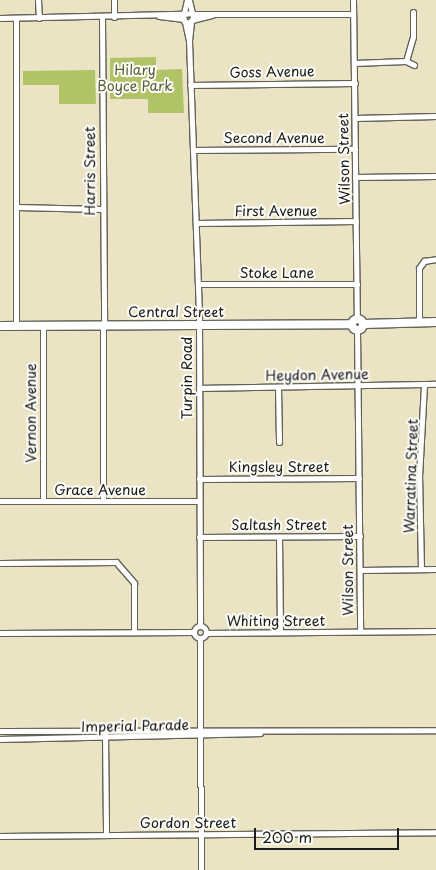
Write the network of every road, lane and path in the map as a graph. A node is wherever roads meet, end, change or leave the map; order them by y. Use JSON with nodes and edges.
{"nodes":[{"id":1,"x":38,"y":0,"type":"edge"},
{"id":2,"x":114,"y":0,"type":"edge"},
{"id":3,"x":188,"y":0,"type":"edge"},
{"id":4,"x":353,"y":0,"type":"edge"},
{"id":5,"x":413,"y":12,"type":"dead end"},
{"id":6,"x":354,"y":14,"type":"junction"},
{"id":7,"x":102,"y":17,"type":"junction"},
{"id":8,"x":114,"y":17,"type":"junction"},
{"id":9,"x":188,"y":17,"type":"junction"},
{"id":10,"x":0,"y":18,"type":"edge"},
{"id":11,"x":16,"y":18,"type":"junction"},
{"id":12,"x":38,"y":18,"type":"junction"},
{"id":13,"x":406,"y":61,"type":"junction"},
{"id":14,"x":354,"y":63,"type":"junction"},
{"id":15,"x":414,"y":65,"type":"dead end"},
{"id":16,"x":354,"y":83,"type":"junction"},
{"id":17,"x":190,"y":85,"type":"junction"},
{"id":18,"x":436,"y":116,"type":"edge"},
{"id":19,"x":355,"y":118,"type":"junction"},
{"id":20,"x":355,"y":149,"type":"junction"},
{"id":21,"x":193,"y":150,"type":"junction"},
{"id":22,"x":436,"y":176,"type":"edge"},
{"id":23,"x":356,"y":177,"type":"junction"},
{"id":24,"x":16,"y":208,"type":"junction"},
{"id":25,"x":101,"y":209,"type":"junction"},
{"id":26,"x":356,"y":221,"type":"junction"},
{"id":27,"x":196,"y":223,"type":"junction"},
{"id":28,"x":436,"y":259,"type":"edge"},
{"id":29,"x":198,"y":284,"type":"junction"},
{"id":30,"x":357,"y":284,"type":"junction"},
{"id":31,"x":419,"y":322,"type":"junction"},
{"id":32,"x":436,"y":322,"type":"edge"},
{"id":33,"x":357,"y":324,"type":"junction"},
{"id":34,"x":199,"y":325,"type":"junction"},
{"id":35,"x":0,"y":326,"type":"edge"},
{"id":36,"x":16,"y":326,"type":"junction"},
{"id":37,"x":43,"y":326,"type":"junction"},
{"id":38,"x":103,"y":326,"type":"junction"},
{"id":39,"x":424,"y":384,"type":"junction"},
{"id":40,"x":436,"y":384,"type":"edge"},
{"id":41,"x":358,"y":386,"type":"junction"},
{"id":42,"x":198,"y":388,"type":"junction"},
{"id":43,"x":278,"y":388,"type":"junction"},
{"id":44,"x":279,"y":442,"type":"dead end"},
{"id":45,"x":359,"y":478,"type":"junction"},
{"id":46,"x":199,"y":479,"type":"junction"},
{"id":47,"x":0,"y":501,"type":"edge"},
{"id":48,"x":43,"y":501,"type":"junction"},
{"id":49,"x":103,"y":501,"type":"junction"},
{"id":50,"x":199,"y":501,"type":"junction"},
{"id":51,"x":360,"y":536,"type":"junction"},
{"id":52,"x":199,"y":537,"type":"junction"},
{"id":53,"x":279,"y":537,"type":"junction"},
{"id":54,"x":0,"y":563,"type":"edge"},
{"id":55,"x":421,"y":569,"type":"junction"},
{"id":56,"x":436,"y":569,"type":"edge"},
{"id":57,"x":360,"y":570,"type":"junction"},
{"id":58,"x":200,"y":626,"type":"junction"},
{"id":59,"x":436,"y":631,"type":"edge"},
{"id":60,"x":134,"y":632,"type":"junction"},
{"id":61,"x":194,"y":632,"type":"junction"},
{"id":62,"x":280,"y":632,"type":"junction"},
{"id":63,"x":360,"y":632,"type":"junction"},
{"id":64,"x":0,"y":633,"type":"edge"},
{"id":65,"x":206,"y":633,"type":"junction"},
{"id":66,"x":200,"y":639,"type":"junction"},
{"id":67,"x":436,"y":730,"type":"edge"},
{"id":68,"x":0,"y":731,"type":"edge"},
{"id":69,"x":64,"y":731,"type":"junction"},
{"id":70,"x":106,"y":731,"type":"junction"},
{"id":71,"x":201,"y":733,"type":"junction"},
{"id":72,"x":106,"y":737,"type":"junction"},
{"id":73,"x":64,"y":738,"type":"junction"},
{"id":74,"x":0,"y":739,"type":"edge"},
{"id":75,"x":436,"y":832,"type":"edge"},
{"id":76,"x":106,"y":834,"type":"junction"},
{"id":77,"x":201,"y":835,"type":"junction"},
{"id":78,"x":0,"y":836,"type":"edge"},
{"id":79,"x":201,"y":870,"type":"edge"}],
"edges":[{"from":1,"to":12,"type":"street"},
{"from":2,"to":8,"type":"street"},
{"from":3,"to":9,"type":"street","name":"Turpin Road"},
{"from":4,"to":6,"type":"street","name":"Wilson Street"},
{"from":5,"to":13,"type":"street"},
{"from":6,"to":9,"type":"street"},
{"from":6,"to":14,"type":"street","name":"Wilson Street"},
{"from":7,"to":8,"type":"street"},
{"from":7,"to":12,"type":"street"},
{"from":7,"to":25,"type":"street","name":"Harris Street"},
{"from":8,"to":9,"type":"street"},
{"from":9,"to":17,"type":"street","name":"Turpin Road"},
{"from":10,"to":11,"type":"street"},
{"from":11,"to":12,"type":"street"},
{"from":11,"to":24,"type":"street"},
{"from":13,"to":14,"type":"street"},
{"from":13,"to":15,"type":"street"},
{"from":14,"to":16,"type":"street","name":"Wilson Street"},
{"from":16,"to":17,"type":"street","name":"Goss Avenue"},
{"from":16,"to":19,"type":"street","name":"Wilson Street"},
{"from":17,"to":21,"type":"street","name":"Turpin Road"},
{"from":18,"to":19,"type":"street"},
{"from":19,"to":20,"type":"street","name":"Wilson Street"},
{"from":20,"to":21,"type":"street","name":"Second Avenue"},
{"from":20,"to":23,"type":"street","name":"Wilson Street"},
{"from":21,"to":27,"type":"street","name":"Turpin Road"},
{"from":22,"to":23,"type":"street"},
{"from":23,"to":26,"type":"street","name":"Wilson Street"},
{"from":24,"to":25,"type":"street"},
{"from":24,"to":36,"type":"street"},
{"from":25,"to":38,"type":"street","name":"Harris Street"},
{"from":26,"to":27,"type":"street","name":"First Avenue"},
{"from":26,"to":30,"type":"street","name":"Wilson Street"},
{"from":27,"to":29,"type":"street","name":"Turpin Road"},
{"from":28,"to":31,"type":"street"},
{"from":29,"to":30,"type":"street","name":"Stoke Lane"},
{"from":29,"to":34,"type":"street","name":"Turpin Road"},
{"from":30,"to":33,"type":"street","name":"Wilson Street"},
{"from":31,"to":32,"type":"main road","name":"Central Street"},
{"from":31,"to":33,"type":"main road","name":"Central Street"},
{"from":33,"to":34,"type":"main road","name":"Central Street"},
{"from":33,"to":41,"type":"street","name":"Wilson Street"},
{"from":34,"to":38,"type":"main road","name":"Central Street"},
{"from":34,"to":42,"type":"street","name":"Turpin Road"},
{"from":35,"to":36,"type":"main road","name":"Central Street"},
{"from":36,"to":37,"type":"main road","name":"Central Street"},
{"from":37,"to":38,"type":"main road","name":"Central Street"},
{"from":37,"to":48,"type":"street","name":"Vernon Avenue"},
{"from":38,"to":49,"type":"street","name":"Harris Street"},
{"from":39,"to":40,"type":"street","name":"Heydon Avenue"},
{"from":39,"to":41,"type":"street","name":"Heydon Avenue"},
{"from":39,"to":55,"type":"street","name":"Warratina Street"},
{"from":41,"to":43,"type":"street","name":"Heydon Avenue"},
{"from":41,"to":45,"type":"street","name":"Wilson Street"},
{"from":42,"to":43,"type":"street","name":"Heydon Avenue"},
{"from":42,"to":46,"type":"street","name":"Turpin Road"},
{"from":43,"to":44,"type":"street"},
{"from":45,"to":46,"type":"street","name":"Kingsley Street"},
{"from":45,"to":51,"type":"street","name":"Wilson Street"},
{"from":46,"to":50,"type":"street","name":"Turpin Road"},
{"from":47,"to":48,"type":"street","name":"Grace Avenue"},
{"from":48,"to":49,"type":"street","name":"Grace Avenue"},
{"from":49,"to":50,"type":"street","name":"Grace Avenue"},
{"from":50,"to":52,"type":"street","name":"Turpin Road"},
{"from":51,"to":53,"type":"street","name":"Saltash Street"},
{"from":51,"to":57,"type":"street","name":"Wilson Street"},
{"from":52,"to":53,"type":"street","name":"Saltash Street"},
{"from":52,"to":58,"type":"street","name":"Turpin Road"},
{"from":53,"to":62,"type":"street"},
{"from":54,"to":60,"type":"street"},
{"from":55,"to":56,"type":"street"},
{"from":55,"to":57,"type":"street"},
{"from":57,"to":63,"type":"street","name":"Wilson Street"},
{"from":58,"to":61,"type":"street"},
{"from":58,"to":65,"type":"street"},
{"from":59,"to":63,"type":"street","name":"Whiting Street"},
{"from":60,"to":61,"type":"street"},
{"from":60,"to":64,"type":"street"},
{"from":61,"to":66,"type":"street"},
{"from":62,"to":63,"type":"street","name":"Whiting Street"},
{"from":62,"to":65,"type":"street","name":"Whiting Street"},
{"from":65,"to":66,"type":"street"},
{"from":66,"to":71,"type":"street"},
{"from":67,"to":71,"type":"street","name":"Imperial Parade"},
{"from":68,"to":69,"type":"street","name":"Imperial Parade"},
{"from":69,"to":70,"type":"street","name":"Imperial Parade"},
{"from":69,"to":73,"type":"street"},
{"from":70,"to":71,"type":"street","name":"Imperial Parade"},
{"from":70,"to":72,"type":"street"},
{"from":71,"to":72,"type":"street","name":"Imperial Parade"},
{"from":71,"to":77,"type":"street"},
{"from":72,"to":73,"type":"street","name":"Imperial Parade"},
{"from":72,"to":76,"type":"street"},
{"from":73,"to":74,"type":"street","name":"Imperial Parade"},
{"from":75,"to":77,"type":"street","name":"Gordon Street"},
{"from":76,"to":77,"type":"street","name":"Gordon Street"},
{"from":76,"to":78,"type":"street","name":"Gordon Street"},
{"from":77,"to":79,"type":"street"}]}
